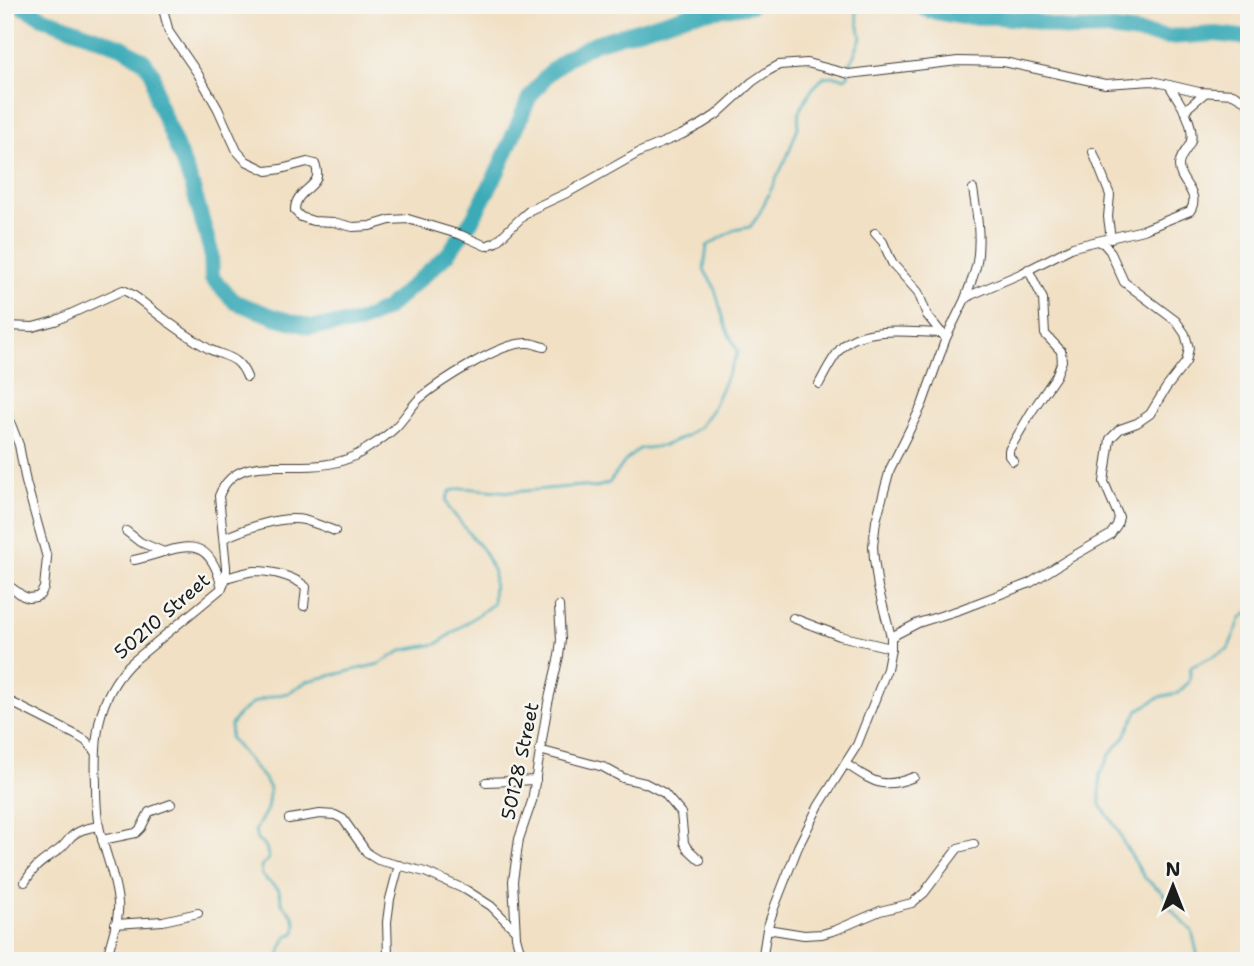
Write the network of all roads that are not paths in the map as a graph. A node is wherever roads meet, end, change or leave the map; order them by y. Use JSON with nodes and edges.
{"nodes":[{"id":1,"x":162,"y":5,"type":"edge"},
{"id":2,"x":1170,"y":85,"type":"junction"},
{"id":3,"x":1205,"y":93,"type":"junction"},
{"id":4,"x":1249,"y":103,"type":"edge"},
{"id":5,"x":1184,"y":111,"type":"junction"},
{"id":6,"x":1093,"y":152,"type":"dead end"},
{"id":7,"x":973,"y":189,"type":"dead end"},
{"id":8,"x":875,"y":233,"type":"dead end"},
{"id":9,"x":1111,"y":239,"type":"junction"},
{"id":10,"x":1098,"y":241,"type":"junction"},
{"id":11,"x":1028,"y":269,"type":"junction"},
{"id":12,"x":965,"y":299,"type":"junction"},
{"id":13,"x":5,"y":326,"type":"edge"},
{"id":14,"x":944,"y":335,"type":"junction"},
{"id":15,"x":544,"y":347,"type":"dead end"},
{"id":16,"x":247,"y":377,"type":"dead end"},
{"id":17,"x":819,"y":384,"type":"dead end"},
{"id":18,"x":5,"y":391,"type":"edge"},
{"id":19,"x":1013,"y":461,"type":"dead end"},
{"id":20,"x":126,"y":531,"type":"dead end"},
{"id":21,"x":335,"y":531,"type":"dead end"},
{"id":22,"x":224,"y":538,"type":"junction"},
{"id":23,"x":164,"y":552,"type":"junction"},
{"id":24,"x":134,"y":560,"type":"dead end"},
{"id":25,"x":226,"y":578,"type":"junction"},
{"id":26,"x":5,"y":583,"type":"edge"},
{"id":27,"x":222,"y":588,"type":"junction"},
{"id":28,"x":304,"y":606,"type":"dead end"},
{"id":29,"x":559,"y":607,"type":"dead end"},
{"id":30,"x":793,"y":618,"type":"dead end"},
{"id":31,"x":891,"y":637,"type":"junction"},
{"id":32,"x":891,"y":648,"type":"junction"},
{"id":33,"x":5,"y":699,"type":"edge"},
{"id":34,"x":539,"y":750,"type":"junction"},
{"id":35,"x":94,"y":752,"type":"junction"},
{"id":36,"x":846,"y":764,"type":"junction"},
{"id":37,"x":914,"y":777,"type":"dead end"},
{"id":38,"x":536,"y":780,"type":"junction"},
{"id":39,"x":486,"y":782,"type":"dead end"},
{"id":40,"x":171,"y":804,"type":"dead end"},
{"id":41,"x":289,"y":819,"type":"dead end"},
{"id":42,"x":99,"y":826,"type":"junction"},
{"id":43,"x":102,"y":840,"type":"junction"},
{"id":44,"x":974,"y":845,"type":"dead end"},
{"id":45,"x":700,"y":860,"type":"dead end"},
{"id":46,"x":399,"y":865,"type":"junction"},
{"id":47,"x":25,"y":882,"type":"dead end"},
{"id":48,"x":198,"y":913,"type":"dead end"},
{"id":49,"x":115,"y":924,"type":"junction"},
{"id":50,"x":515,"y":929,"type":"junction"},
{"id":51,"x":767,"y":929,"type":"junction"},
{"id":52,"x":107,"y":958,"type":"edge"},
{"id":53,"x":129,"y":961,"type":"edge"},
{"id":54,"x":392,"y":961,"type":"edge"},
{"id":55,"x":528,"y":961,"type":"edge"},
{"id":56,"x":762,"y":961,"type":"edge"}],
"edges":[{"from":1,"to":2,"type":"street"},
{"from":2,"to":3,"type":"street"},
{"from":2,"to":5,"type":"street"},
{"from":3,"to":4,"type":"street"},
{"from":3,"to":5,"type":"street"},
{"from":5,"to":9,"type":"street"},
{"from":6,"to":9,"type":"street"},
{"from":7,"to":12,"type":"street"},
{"from":8,"to":14,"type":"street"},
{"from":9,"to":10,"type":"street"},
{"from":10,"to":11,"type":"street"},
{"from":10,"to":31,"type":"street"},
{"from":11,"to":12,"type":"street"},
{"from":11,"to":19,"type":"street"},
{"from":12,"to":14,"type":"street"},
{"from":13,"to":16,"type":"street"},
{"from":14,"to":17,"type":"street"},
{"from":14,"to":31,"type":"street"},
{"from":15,"to":22,"type":"street","name":"50210 Street"},
{"from":18,"to":26,"type":"street"},
{"from":20,"to":23,"type":"street"},
{"from":21,"to":22,"type":"street"},
{"from":22,"to":25,"type":"street","name":"50210 Street"},
{"from":23,"to":24,"type":"street"},
{"from":23,"to":27,"type":"street"},
{"from":25,"to":27,"type":"street","name":"50210 Street"},
{"from":25,"to":28,"type":"street"},
{"from":27,"to":35,"type":"street","name":"50210 Street"},
{"from":29,"to":34,"type":"street","name":"50128 Street"},
{"from":30,"to":32,"type":"street"},
{"from":31,"to":32,"type":"street"},
{"from":32,"to":36,"type":"street"},
{"from":33,"to":35,"type":"street"},
{"from":34,"to":38,"type":"street","name":"50128 Street"},
{"from":34,"to":45,"type":"street"},
{"from":35,"to":42,"type":"street","name":"50210 Street"},
{"from":36,"to":37,"type":"street"},
{"from":36,"to":51,"type":"street"},
{"from":38,"to":39,"type":"street"},
{"from":38,"to":50,"type":"street","name":"50128 Street"},
{"from":40,"to":43,"type":"street"},
{"from":41,"to":46,"type":"street"},
{"from":42,"to":43,"type":"street","name":"50210 Street"},
{"from":42,"to":47,"type":"street"},
{"from":43,"to":49,"type":"street","name":"50210 Street"},
{"from":44,"to":51,"type":"street"},
{"from":46,"to":50,"type":"street"},
{"from":46,"to":54,"type":"street"},
{"from":48,"to":49,"type":"street"},
{"from":49,"to":52,"type":"street","name":"50210 Street"},
{"from":50,"to":55,"type":"street","name":"50128 Street"},
{"from":51,"to":56,"type":"street"},
{"from":52,"to":53,"type":"street"}]}
